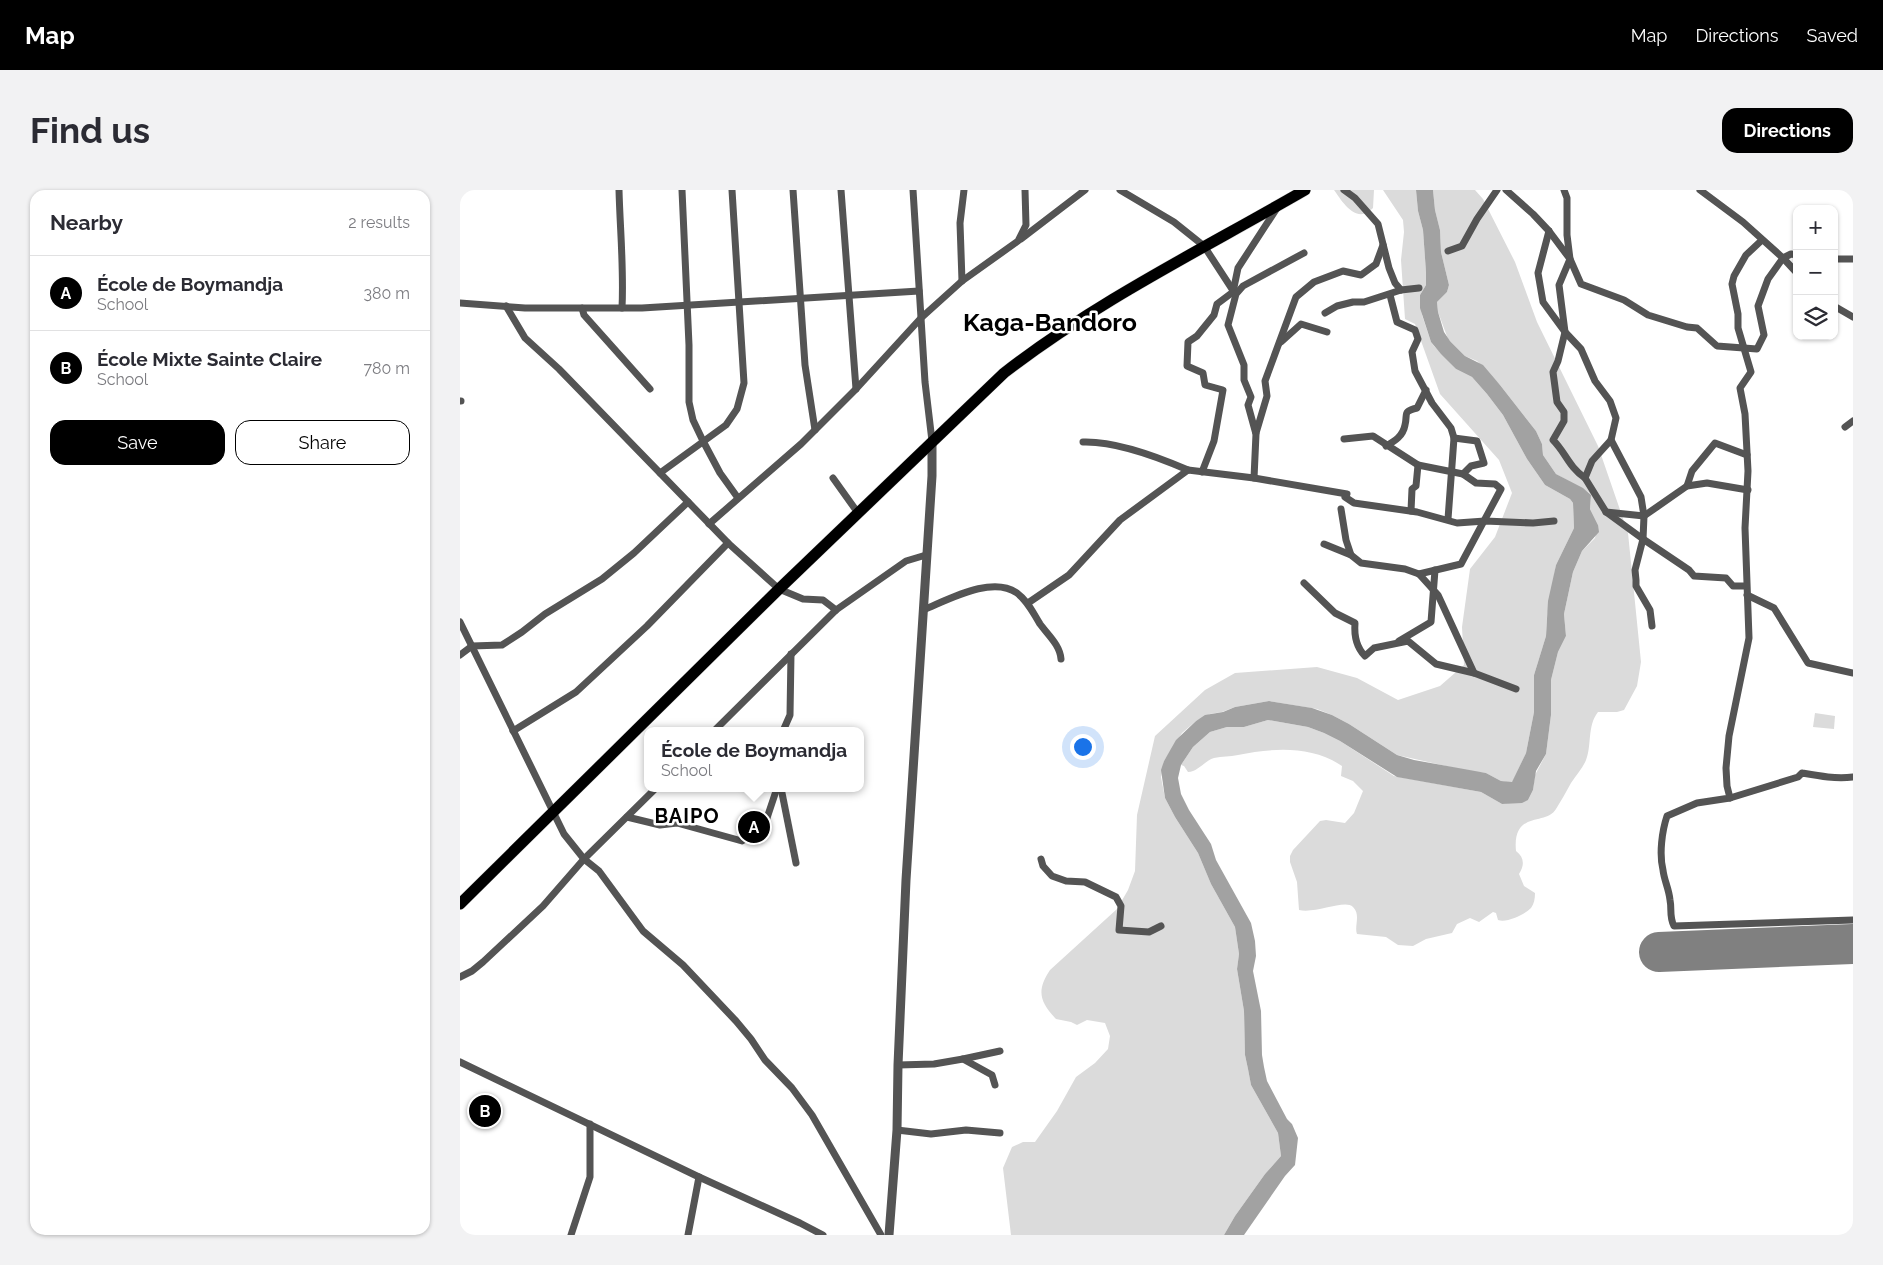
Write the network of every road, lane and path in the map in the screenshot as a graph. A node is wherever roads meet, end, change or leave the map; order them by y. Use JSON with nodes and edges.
{"nodes":[{"id":1,"x":619,"y":190,"type":"edge"},
{"id":2,"x":682,"y":190,"type":"edge"},
{"id":3,"x":732,"y":190,"type":"edge"},
{"id":4,"x":793,"y":190,"type":"edge"},
{"id":5,"x":841,"y":190,"type":"edge"},
{"id":6,"x":913,"y":190,"type":"edge"},
{"id":7,"x":964,"y":190,"type":"edge"},
{"id":8,"x":1085,"y":190,"type":"edge"},
{"id":9,"x":1120,"y":190,"type":"edge"},
{"id":10,"x":1304,"y":190,"type":"edge"},
{"id":11,"x":1344,"y":190,"type":"edge"},
{"id":12,"x":1497,"y":190,"type":"edge"},
{"id":13,"x":1506,"y":190,"type":"edge"},
{"id":14,"x":1564,"y":190,"type":"edge"},
{"id":15,"x":1700,"y":190,"type":"edge"},
{"id":16,"x":1026,"y":192,"type":"edge"},
{"id":17,"x":1280,"y":204,"type":"junction"},
{"id":18,"x":1549,"y":231,"type":"junction"},
{"id":19,"x":1762,"y":240,"type":"junction"},
{"id":20,"x":1018,"y":241,"type":"junction"},
{"id":21,"x":1383,"y":245,"type":"junction"},
{"id":22,"x":1204,"y":246,"type":"junction"},
{"id":23,"x":1448,"y":251,"type":"dead end"},
{"id":24,"x":1304,"y":253,"type":"dead end"},
{"id":25,"x":1793,"y":254,"type":"edge"},
{"id":26,"x":1783,"y":258,"type":"junction"},
{"id":27,"x":1570,"y":259,"type":"junction"},
{"id":28,"x":1838,"y":259,"type":"edge"},
{"id":29,"x":1853,"y":259,"type":"edge"},
{"id":30,"x":1793,"y":269,"type":"edge"},
{"id":31,"x":962,"y":281,"type":"junction"},
{"id":32,"x":1419,"y":288,"type":"dead end"},
{"id":33,"x":1401,"y":290,"type":"junction"},
{"id":34,"x":919,"y":291,"type":"junction"},
{"id":35,"x":1234,"y":293,"type":"junction"},
{"id":36,"x":849,"y":295,"type":"junction"},
{"id":37,"x":1390,"y":295,"type":"junction"},
{"id":38,"x":799,"y":298,"type":"junction"},
{"id":39,"x":738,"y":302,"type":"junction"},
{"id":40,"x":460,"y":303,"type":"edge"},
{"id":41,"x":506,"y":306,"type":"junction"},
{"id":42,"x":686,"y":306,"type":"junction"},
{"id":43,"x":582,"y":308,"type":"junction"},
{"id":44,"x":622,"y":308,"type":"junction"},
{"id":45,"x":1838,"y":308,"type":"edge"},
{"id":46,"x":1325,"y":313,"type":"dead end"},
{"id":47,"x":1852,"y":317,"type":"edge"},
{"id":48,"x":921,"y":318,"type":"junction"},
{"id":49,"x":1327,"y":332,"type":"dead end"},
{"id":50,"x":1565,"y":332,"type":"junction"},
{"id":51,"x":1279,"y":343,"type":"junction"},
{"id":52,"x":1743,"y":348,"type":"junction"},
{"id":53,"x":650,"y":389,"type":"dead end"},
{"id":54,"x":856,"y":389,"type":"junction"},
{"id":55,"x":1426,"y":390,"type":"junction"},
{"id":56,"x":1853,"y":422,"type":"edge"},
{"id":57,"x":1845,"y":427,"type":"dead end"},
{"id":58,"x":815,"y":430,"type":"junction"},
{"id":59,"x":1256,"y":434,"type":"junction"},
{"id":60,"x":1454,"y":438,"type":"junction"},
{"id":61,"x":1344,"y":439,"type":"dead end"},
{"id":62,"x":1611,"y":440,"type":"junction"},
{"id":63,"x":704,"y":441,"type":"junction"},
{"id":64,"x":932,"y":441,"type":"junction"},
{"id":65,"x":1083,"y":442,"type":"dead end"},
{"id":66,"x":1386,"y":446,"type":"junction"},
{"id":67,"x":1747,"y":455,"type":"junction"},
{"id":68,"x":1418,"y":465,"type":"junction"},
{"id":69,"x":1188,"y":470,"type":"junction"},
{"id":70,"x":660,"y":472,"type":"junction"},
{"id":71,"x":1202,"y":472,"type":"junction"},
{"id":72,"x":1450,"y":472,"type":"junction"},
{"id":73,"x":1463,"y":474,"type":"junction"},
{"id":74,"x":833,"y":478,"type":"dead end"},
{"id":75,"x":1254,"y":478,"type":"junction"},
{"id":76,"x":1586,"y":478,"type":"junction"},
{"id":77,"x":1687,"y":486,"type":"junction"},
{"id":78,"x":1748,"y":490,"type":"junction"},
{"id":79,"x":738,"y":498,"type":"junction"},
{"id":80,"x":688,"y":502,"type":"junction"},
{"id":81,"x":1341,"y":509,"type":"dead end"},
{"id":82,"x":1411,"y":511,"type":"junction"},
{"id":83,"x":1606,"y":512,"type":"junction"},
{"id":84,"x":858,"y":513,"type":"junction"},
{"id":85,"x":1644,"y":516,"type":"junction"},
{"id":86,"x":1448,"y":519,"type":"junction"},
{"id":87,"x":1486,"y":521,"type":"junction"},
{"id":88,"x":1554,"y":521,"type":"dead end"},
{"id":89,"x":709,"y":524,"type":"junction"},
{"id":90,"x":1643,"y":539,"type":"junction"},
{"id":91,"x":728,"y":543,"type":"junction"},
{"id":92,"x":1324,"y":544,"type":"dead end"},
{"id":93,"x":926,"y":555,"type":"junction"},
{"id":94,"x":1351,"y":555,"type":"junction"},
{"id":95,"x":1435,"y":570,"type":"junction"},
{"id":96,"x":1419,"y":574,"type":"junction"},
{"id":97,"x":1304,"y":583,"type":"dead end"},
{"id":98,"x":1746,"y":586,"type":"junction"},
{"id":99,"x":779,"y":589,"type":"junction"},
{"id":100,"x":1433,"y":589,"type":"junction"},
{"id":101,"x":1747,"y":595,"type":"junction"},
{"id":102,"x":1028,"y":603,"type":"junction"},
{"id":103,"x":836,"y":610,"type":"junction"},
{"id":104,"x":923,"y":610,"type":"junction"},
{"id":105,"x":460,"y":622,"type":"edge"},
{"id":106,"x":1652,"y":626,"type":"dead end"},
{"id":107,"x":1395,"y":644,"type":"junction"},
{"id":108,"x":472,"y":646,"type":"junction"},
{"id":109,"x":791,"y":654,"type":"junction"},
{"id":110,"x":460,"y":655,"type":"edge"},
{"id":111,"x":1061,"y":659,"type":"dead end"},
{"id":112,"x":1474,"y":673,"type":"junction"},
{"id":113,"x":1853,"y":673,"type":"edge"},
{"id":114,"x":1516,"y":689,"type":"dead end"},
{"id":115,"x":718,"y":727,"type":"edge"},
{"id":116,"x":785,"y":727,"type":"edge"},
{"id":117,"x":513,"y":731,"type":"junction"},
{"id":118,"x":1853,"y":776,"type":"edge"},
{"id":119,"x":652,"y":792,"type":"edge"},
{"id":120,"x":777,"y":792,"type":"edge"},
{"id":121,"x":780,"y":792,"type":"edge"},
{"id":122,"x":1730,"y":798,"type":"junction"},
{"id":123,"x":552,"y":813,"type":"junction"},
{"id":124,"x":627,"y":817,"type":"junction"},
{"id":125,"x":584,"y":859,"type":"junction"},
{"id":126,"x":1041,"y":859,"type":"dead end"},
{"id":127,"x":796,"y":863,"type":"dead end"},
{"id":128,"x":460,"y":904,"type":"edge"},
{"id":129,"x":1853,"y":920,"type":"edge"},
{"id":130,"x":1162,"y":926,"type":"dead end"},
{"id":131,"x":460,"y":977,"type":"edge"},
{"id":132,"x":1000,"y":1050,"type":"dead end"},
{"id":133,"x":964,"y":1059,"type":"junction"},
{"id":134,"x":460,"y":1062,"type":"edge"},
{"id":135,"x":898,"y":1065,"type":"junction"},
{"id":136,"x":995,"y":1085,"type":"dead end"},
{"id":137,"x":590,"y":1124,"type":"junction"},
{"id":138,"x":897,"y":1130,"type":"junction"},
{"id":139,"x":1000,"y":1133,"type":"dead end"},
{"id":140,"x":699,"y":1177,"type":"junction"},
{"id":141,"x":571,"y":1235,"type":"edge"},
{"id":142,"x":688,"y":1235,"type":"edge"},
{"id":143,"x":823,"y":1235,"type":"edge"},
{"id":144,"x":881,"y":1235,"type":"edge"},
{"id":145,"x":890,"y":1235,"type":"edge"}],
"edges":[{"from":1,"to":44,"type":"street"},
{"from":2,"to":42,"type":"street"},
{"from":3,"to":39,"type":"street"},
{"from":4,"to":38,"type":"street"},
{"from":5,"to":36,"type":"street"},
{"from":6,"to":34,"type":"street"},
{"from":7,"to":31,"type":"street"},
{"from":8,"to":20,"type":"street"},
{"from":9,"to":22,"type":"street"},
{"from":10,"to":17,"type":"main road"},
{"from":11,"to":21,"type":"street"},
{"from":12,"to":23,"type":"street"},
{"from":13,"to":18,"type":"street"},
{"from":14,"to":27,"type":"street"},
{"from":15,"to":19,"type":"street"},
{"from":16,"to":20,"type":"street"},
{"from":17,"to":22,"type":"main road"},
{"from":17,"to":35,"type":"street"},
{"from":18,"to":27,"type":"street"},
{"from":18,"to":50,"type":"street"},
{"from":19,"to":26,"type":"street"},
{"from":19,"to":52,"type":"street"},
{"from":20,"to":31,"type":"street"},
{"from":21,"to":33,"type":"street"},
{"from":21,"to":51,"type":"street"},
{"from":22,"to":35,"type":"street"},
{"from":22,"to":64,"type":"main road"},
{"from":24,"to":35,"type":"street"},
{"from":25,"to":26,"type":"street"},
{"from":26,"to":30,"type":"street"},
{"from":26,"to":52,"type":"street"},
{"from":27,"to":50,"type":"street"},
{"from":27,"to":52,"type":"street"},
{"from":28,"to":29,"type":"street"},
{"from":31,"to":48,"type":"street"},
{"from":32,"to":33,"type":"street"},
{"from":33,"to":37,"type":"street"},
{"from":34,"to":36,"type":"street"},
{"from":34,"to":48,"type":"street"},
{"from":35,"to":59,"type":"street"},
{"from":35,"to":71,"type":"street"},
{"from":36,"to":38,"type":"street"},
{"from":36,"to":54,"type":"street"},
{"from":37,"to":46,"type":"street"},
{"from":37,"to":55,"type":"street"},
{"from":38,"to":39,"type":"street"},
{"from":38,"to":58,"type":"street"},
{"from":39,"to":42,"type":"street"},
{"from":39,"to":63,"type":"street"},
{"from":40,"to":41,"type":"street"},
{"from":41,"to":43,"type":"street"},
{"from":41,"to":70,"type":"street"},
{"from":42,"to":44,"type":"street"},
{"from":42,"to":63,"type":"street"},
{"from":43,"to":44,"type":"street"},
{"from":43,"to":53,"type":"street"},
{"from":45,"to":47,"type":"street"},
{"from":48,"to":54,"type":"street"},
{"from":48,"to":64,"type":"street"},
{"from":49,"to":51,"type":"street"},
{"from":50,"to":62,"type":"street"},
{"from":50,"to":76,"type":"street"},
{"from":51,"to":59,"type":"street"},
{"from":52,"to":67,"type":"street"},
{"from":54,"to":58,"type":"street"},
{"from":55,"to":60,"type":"street"},
{"from":55,"to":66,"type":"street"},
{"from":56,"to":57,"type":"street"},
{"from":58,"to":79,"type":"street"},
{"from":59,"to":75,"type":"street"},
{"from":60,"to":72,"type":"street"},
{"from":60,"to":73,"type":"street"},
{"from":61,"to":66,"type":"street"},
{"from":62,"to":76,"type":"street"},
{"from":62,"to":85,"type":"street"},
{"from":63,"to":70,"type":"street"},
{"from":63,"to":79,"type":"street"},
{"from":64,"to":84,"type":"main road"},
{"from":64,"to":93,"type":"street"},
{"from":65,"to":69,"type":"street"},
{"from":66,"to":68,"type":"street"},
{"from":67,"to":77,"type":"street"},
{"from":67,"to":78,"type":"street"},
{"from":68,"to":72,"type":"street"},
{"from":68,"to":82,"type":"street"},
{"from":69,"to":71,"type":"street"},
{"from":69,"to":102,"type":"street"},
{"from":70,"to":80,"type":"street"},
{"from":71,"to":75,"type":"street"},
{"from":72,"to":73,"type":"street"},
{"from":72,"to":86,"type":"street"},
{"from":73,"to":87,"type":"street"},
{"from":74,"to":84,"type":"street"},
{"from":75,"to":82,"type":"street"},
{"from":76,"to":83,"type":"street"},
{"from":77,"to":78,"type":"street"},
{"from":77,"to":85,"type":"street"},
{"from":78,"to":98,"type":"street"},
{"from":79,"to":89,"type":"street"},
{"from":80,"to":89,"type":"street"},
{"from":80,"to":108,"type":"street"},
{"from":81,"to":94,"type":"street"},
{"from":82,"to":86,"type":"street"},
{"from":83,"to":85,"type":"street"},
{"from":83,"to":90,"type":"street"},
{"from":84,"to":99,"type":"main road"},
{"from":85,"to":90,"type":"street"},
{"from":86,"to":87,"type":"street"},
{"from":87,"to":88,"type":"street"},
{"from":87,"to":95,"type":"street"},
{"from":89,"to":91,"type":"street"},
{"from":90,"to":98,"type":"street"},
{"from":90,"to":106,"type":"street"},
{"from":91,"to":99,"type":"street"},
{"from":91,"to":117,"type":"street"},
{"from":92,"to":94,"type":"street"},
{"from":93,"to":103,"type":"street"},
{"from":93,"to":104,"type":"street"},
{"from":94,"to":96,"type":"street"},
{"from":95,"to":96,"type":"street"},
{"from":95,"to":100,"type":"street"},
{"from":96,"to":100,"type":"street"},
{"from":97,"to":107,"type":"street"},
{"from":98,"to":101,"type":"street"},
{"from":99,"to":103,"type":"street"},
{"from":99,"to":123,"type":"main road"},
{"from":100,"to":107,"type":"street"},
{"from":100,"to":112,"type":"street"},
{"from":101,"to":113,"type":"street"},
{"from":101,"to":122,"type":"street"},
{"from":102,"to":104,"type":"street"},
{"from":102,"to":111,"type":"street"},
{"from":103,"to":109,"type":"street"},
{"from":104,"to":135,"type":"street"},
{"from":105,"to":108,"type":"street"},
{"from":107,"to":112,"type":"street"},
{"from":108,"to":110,"type":"street"},
{"from":108,"to":117,"type":"street"},
{"from":109,"to":115,"type":"street"},
{"from":109,"to":116,"type":"street"},
{"from":112,"to":114,"type":"street"},
{"from":117,"to":123,"type":"street"},
{"from":118,"to":122,"type":"street"},
{"from":119,"to":124,"type":"street"},
{"from":120,"to":124,"type":"street"},
{"from":121,"to":127,"type":"street"},
{"from":122,"to":129,"type":"street"},
{"from":123,"to":125,"type":"street"},
{"from":123,"to":128,"type":"main road"},
{"from":124,"to":125,"type":"street"},
{"from":125,"to":131,"type":"street"},
{"from":125,"to":144,"type":"street"},
{"from":126,"to":130,"type":"street"},
{"from":132,"to":133,"type":"street"},
{"from":133,"to":135,"type":"street"},
{"from":133,"to":136,"type":"street"},
{"from":134,"to":137,"type":"street"},
{"from":135,"to":138,"type":"street"},
{"from":137,"to":140,"type":"street"},
{"from":137,"to":141,"type":"street"},
{"from":138,"to":139,"type":"street"},
{"from":138,"to":145,"type":"street"},
{"from":140,"to":142,"type":"street"},
{"from":140,"to":143,"type":"street"}]}
